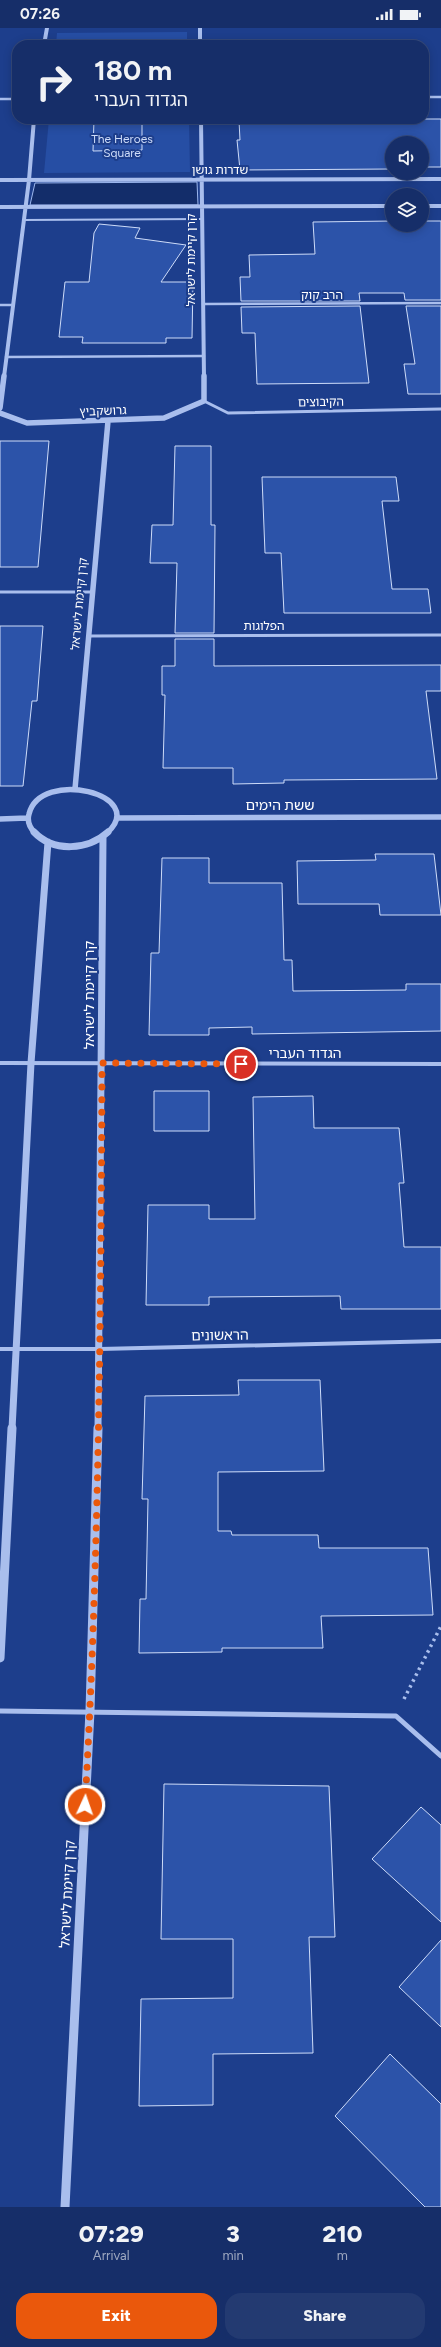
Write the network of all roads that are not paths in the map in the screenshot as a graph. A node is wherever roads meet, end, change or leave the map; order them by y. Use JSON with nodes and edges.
{"nodes":[{"id":1,"x":47,"y":28,"type":"edge"},
{"id":2,"x":200,"y":28,"type":"edge"},
{"id":3,"x":45,"y":40,"type":"edge"},
{"id":4,"x":200,"y":40,"type":"edge"},
{"id":5,"x":441,"y":97,"type":"edge"},
{"id":6,"x":429,"y":98,"type":"edge"},
{"id":7,"x":0,"y":99,"type":"edge"},
{"id":8,"x":12,"y":99,"type":"edge"},
{"id":9,"x":34,"y":124,"type":"edge"},
{"id":10,"x":201,"y":124,"type":"edge"},
{"id":11,"x":0,"y":180,"type":"edge"},
{"id":12,"x":29,"y":180,"type":"junction"},
{"id":13,"x":202,"y":180,"type":"junction"},
{"id":14,"x":441,"y":180,"type":"edge"},
{"id":15,"x":385,"y":206,"type":"edge"},
{"id":16,"x":429,"y":206,"type":"edge"},
{"id":17,"x":441,"y":206,"type":"edge"},
{"id":18,"x":0,"y":207,"type":"edge"},
{"id":19,"x":24,"y":207,"type":"junction"},
{"id":20,"x":203,"y":207,"type":"junction"},
{"id":21,"x":203,"y":219,"type":"junction"},
{"id":22,"x":23,"y":220,"type":"junction"},
{"id":23,"x":441,"y":303,"type":"edge"},
{"id":24,"x":203,"y":304,"type":"junction"},
{"id":25,"x":0,"y":305,"type":"edge"},
{"id":26,"x":12,"y":305,"type":"junction"},
{"id":27,"x":204,"y":356,"type":"junction"},
{"id":28,"x":6,"y":357,"type":"junction"},
{"id":29,"x":204,"y":401,"type":"junction"},
{"id":30,"x":0,"y":408,"type":"edge"},
{"id":31,"x":441,"y":409,"type":"edge"},
{"id":32,"x":0,"y":413,"type":"edge"},
{"id":33,"x":108,"y":421,"type":"junction"},
{"id":34,"x":0,"y":592,"type":"edge"},
{"id":35,"x":92,"y":592,"type":"junction"},
{"id":36,"x":441,"y":635,"type":"edge"},
{"id":37,"x":87,"y":636,"type":"junction"},
{"id":38,"x":75,"y":788,"type":"junction"},
{"id":39,"x":441,"y":817,"type":"edge"},
{"id":40,"x":27,"y":818,"type":"junction"},
{"id":41,"x":119,"y":818,"type":"junction"},
{"id":42,"x":0,"y":819,"type":"edge"},
{"id":43,"x":103,"y":838,"type":"junction"},
{"id":44,"x":48,"y":842,"type":"junction"},
{"id":45,"x":0,"y":1063,"type":"edge"},
{"id":46,"x":31,"y":1063,"type":"junction"},
{"id":47,"x":102,"y":1063,"type":"junction"},
{"id":48,"x":441,"y":1064,"type":"edge"},
{"id":49,"x":441,"y":1342,"type":"edge"},
{"id":50,"x":0,"y":1349,"type":"edge"},
{"id":51,"x":16,"y":1349,"type":"junction"},
{"id":52,"x":100,"y":1349,"type":"junction"},
{"id":53,"x":0,"y":1658,"type":"edge"},
{"id":54,"x":0,"y":1711,"type":"edge"},
{"id":55,"x":90,"y":1711,"type":"junction"},
{"id":56,"x":441,"y":1756,"type":"edge"},
{"id":57,"x":65,"y":2207,"type":"edge"}],
"edges":[{"from":1,"to":3,"type":"street"},
{"from":2,"to":4,"type":"street"},
{"from":5,"to":6,"type":"street"},
{"from":7,"to":8,"type":"street"},
{"from":9,"to":12,"type":"street"},
{"from":10,"to":13,"type":"street","name":"קרן קיימת לישראל"},
{"from":11,"to":12,"type":"street","name":"שדרות גושן"},
{"from":12,"to":13,"type":"street","name":"שדרות גושן"},
{"from":12,"to":19,"type":"street"},
{"from":13,"to":14,"type":"street","name":"שדרות גושן"},
{"from":13,"to":20,"type":"street","name":"קרן קיימת לישראל"},
{"from":15,"to":20,"type":"street"},
{"from":16,"to":17,"type":"street"},
{"from":18,"to":19,"type":"street"},
{"from":19,"to":20,"type":"street"},
{"from":19,"to":22,"type":"street"},
{"from":20,"to":21,"type":"street","name":"קרן קיימת לישראל"},
{"from":21,"to":22,"type":"lane"},
{"from":21,"to":24,"type":"street","name":"קרן קיימת לישראל"},
{"from":22,"to":26,"type":"street"},
{"from":23,"to":24,"type":"street","name":"הרב קוק"},
{"from":24,"to":27,"type":"street","name":"קרן קיימת לישראל"},
{"from":25,"to":26,"type":"street"},
{"from":26,"to":28,"type":"street"},
{"from":27,"to":28,"type":"street"},
{"from":27,"to":29,"type":"street","name":"קרן קיימת לישראל"},
{"from":28,"to":30,"type":"street"},
{"from":29,"to":31,"type":"street","name":"הקיבוצים"},
{"from":29,"to":33,"type":"street","name":"גרושקביץ"},
{"from":32,"to":33,"type":"street","name":"גרושקביץ"},
{"from":33,"to":35,"type":"street","name":"קרן קיימת לישראל"},
{"from":34,"to":35,"type":"street"},
{"from":35,"to":37,"type":"street","name":"קרן קיימת לישראל"},
{"from":36,"to":37,"type":"street","name":"הפלוגות"},
{"from":37,"to":38,"type":"street","name":"קרן קיימת לישראל"},
{"from":38,"to":40,"type":"street"},
{"from":38,"to":41,"type":"street"},
{"from":39,"to":41,"type":"street","name":"ששת הימים"},
{"from":40,"to":42,"type":"street"},
{"from":40,"to":44,"type":"street"},
{"from":41,"to":43,"type":"street"},
{"from":43,"to":44,"type":"street"},
{"from":43,"to":47,"type":"street","name":"קרן קיימת לישראל"},
{"from":44,"to":46,"type":"street"},
{"from":45,"to":46,"type":"street","name":"הגדוד העברי"},
{"from":46,"to":47,"type":"street","name":"הגדוד העברי"},
{"from":46,"to":51,"type":"street"},
{"from":47,"to":48,"type":"street","name":"הגדוד העברי"},
{"from":47,"to":52,"type":"street","name":"קרן קיימת לישראל"},
{"from":49,"to":52,"type":"street","name":"הראשונים"},
{"from":50,"to":51,"type":"street","name":"הראשונים"},
{"from":51,"to":52,"type":"street","name":"הראשונים"},
{"from":51,"to":53,"type":"street"},
{"from":52,"to":55,"type":"street","name":"קרן קיימת לישראל"},
{"from":54,"to":55,"type":"street"},
{"from":55,"to":56,"type":"street"},
{"from":55,"to":57,"type":"street","name":"קרן קיימת לישראל"}]}
